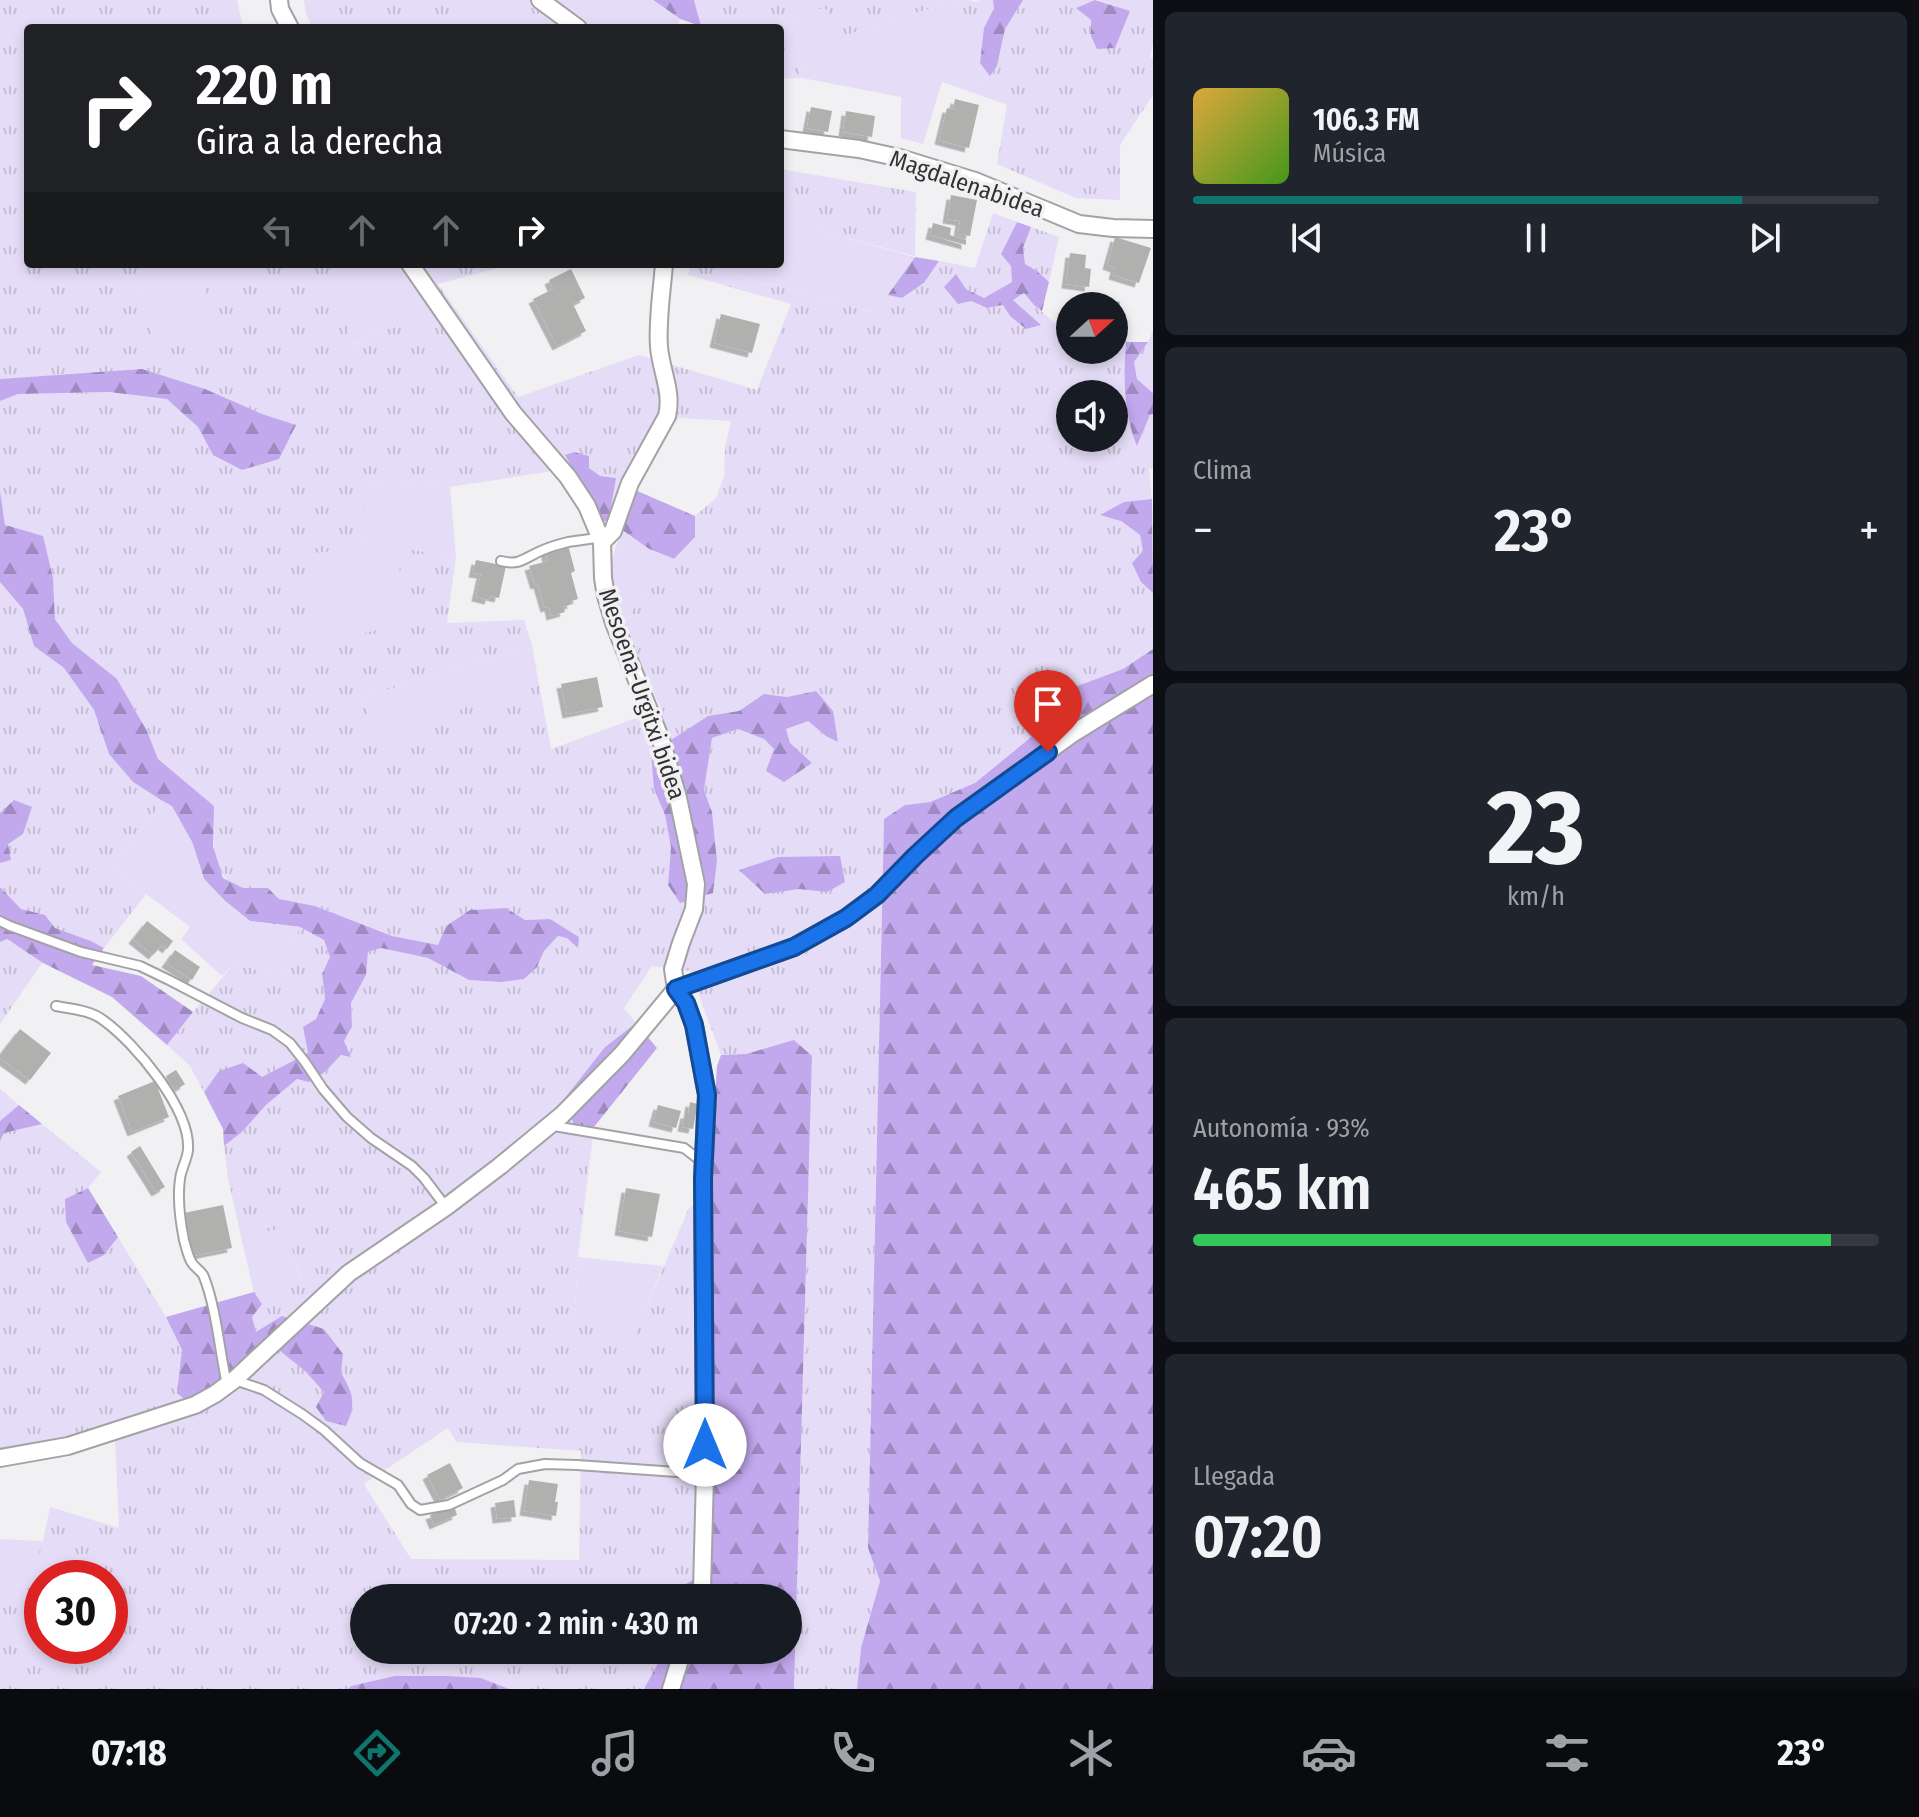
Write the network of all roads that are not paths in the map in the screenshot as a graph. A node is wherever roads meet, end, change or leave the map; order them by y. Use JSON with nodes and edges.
{"nodes":[{"id":1,"x":279,"y":0,"type":"edge"},
{"id":2,"x":540,"y":0,"type":"edge"},
{"id":3,"x":288,"y":24,"type":"edge"},
{"id":4,"x":573,"y":24,"type":"edge"},
{"id":5,"x":784,"y":140,"type":"edge"},
{"id":6,"x":1153,"y":229,"type":"edge"},
{"id":7,"x":413,"y":268,"type":"edge"},
{"id":8,"x":664,"y":268,"type":"edge"},
{"id":9,"x":601,"y":540,"type":"junction"},
{"id":10,"x":501,"y":561,"type":"dead end"},
{"id":11,"x":1153,"y":684,"type":"edge"},
{"id":12,"x":0,"y":921,"type":"edge"},
{"id":13,"x":676,"y":989,"type":"junction"},
{"id":14,"x":56,"y":1006,"type":"dead end"},
{"id":15,"x":549,"y":1126,"type":"junction"},
{"id":16,"x":704,"y":1163,"type":"junction"},
{"id":17,"x":446,"y":1207,"type":"junction"},
{"id":18,"x":230,"y":1383,"type":"junction"},
{"id":19,"x":0,"y":1458,"type":"edge"},
{"id":20,"x":705,"y":1474,"type":"junction"},
{"id":21,"x":702,"y":1584,"type":"edge"},
{"id":22,"x":679,"y":1664,"type":"edge"},
{"id":23,"x":671,"y":1689,"type":"edge"}],
"edges":[{"from":1,"to":3,"type":"street"},
{"from":2,"to":4,"type":"street"},
{"from":5,"to":6,"type":"street","name":"Magdalenabidea"},
{"from":7,"to":9,"type":"street","name":"Mesoena-Urgitxi bidea"},
{"from":8,"to":9,"type":"street"},
{"from":9,"to":10,"type":"lane"},
{"from":9,"to":13,"type":"street","name":"Mesoena-Urgitxi bidea"},
{"from":11,"to":13,"type":"street"},
{"from":12,"to":17,"type":"lane"},
{"from":13,"to":15,"type":"street"},
{"from":13,"to":16,"type":"street"},
{"from":14,"to":18,"type":"lane"},
{"from":15,"to":16,"type":"lane"},
{"from":15,"to":17,"type":"street"},
{"from":16,"to":20,"type":"street"},
{"from":17,"to":18,"type":"street"},
{"from":18,"to":19,"type":"street"},
{"from":18,"to":20,"type":"lane"},
{"from":20,"to":21,"type":"street"},
{"from":22,"to":23,"type":"street"}]}
